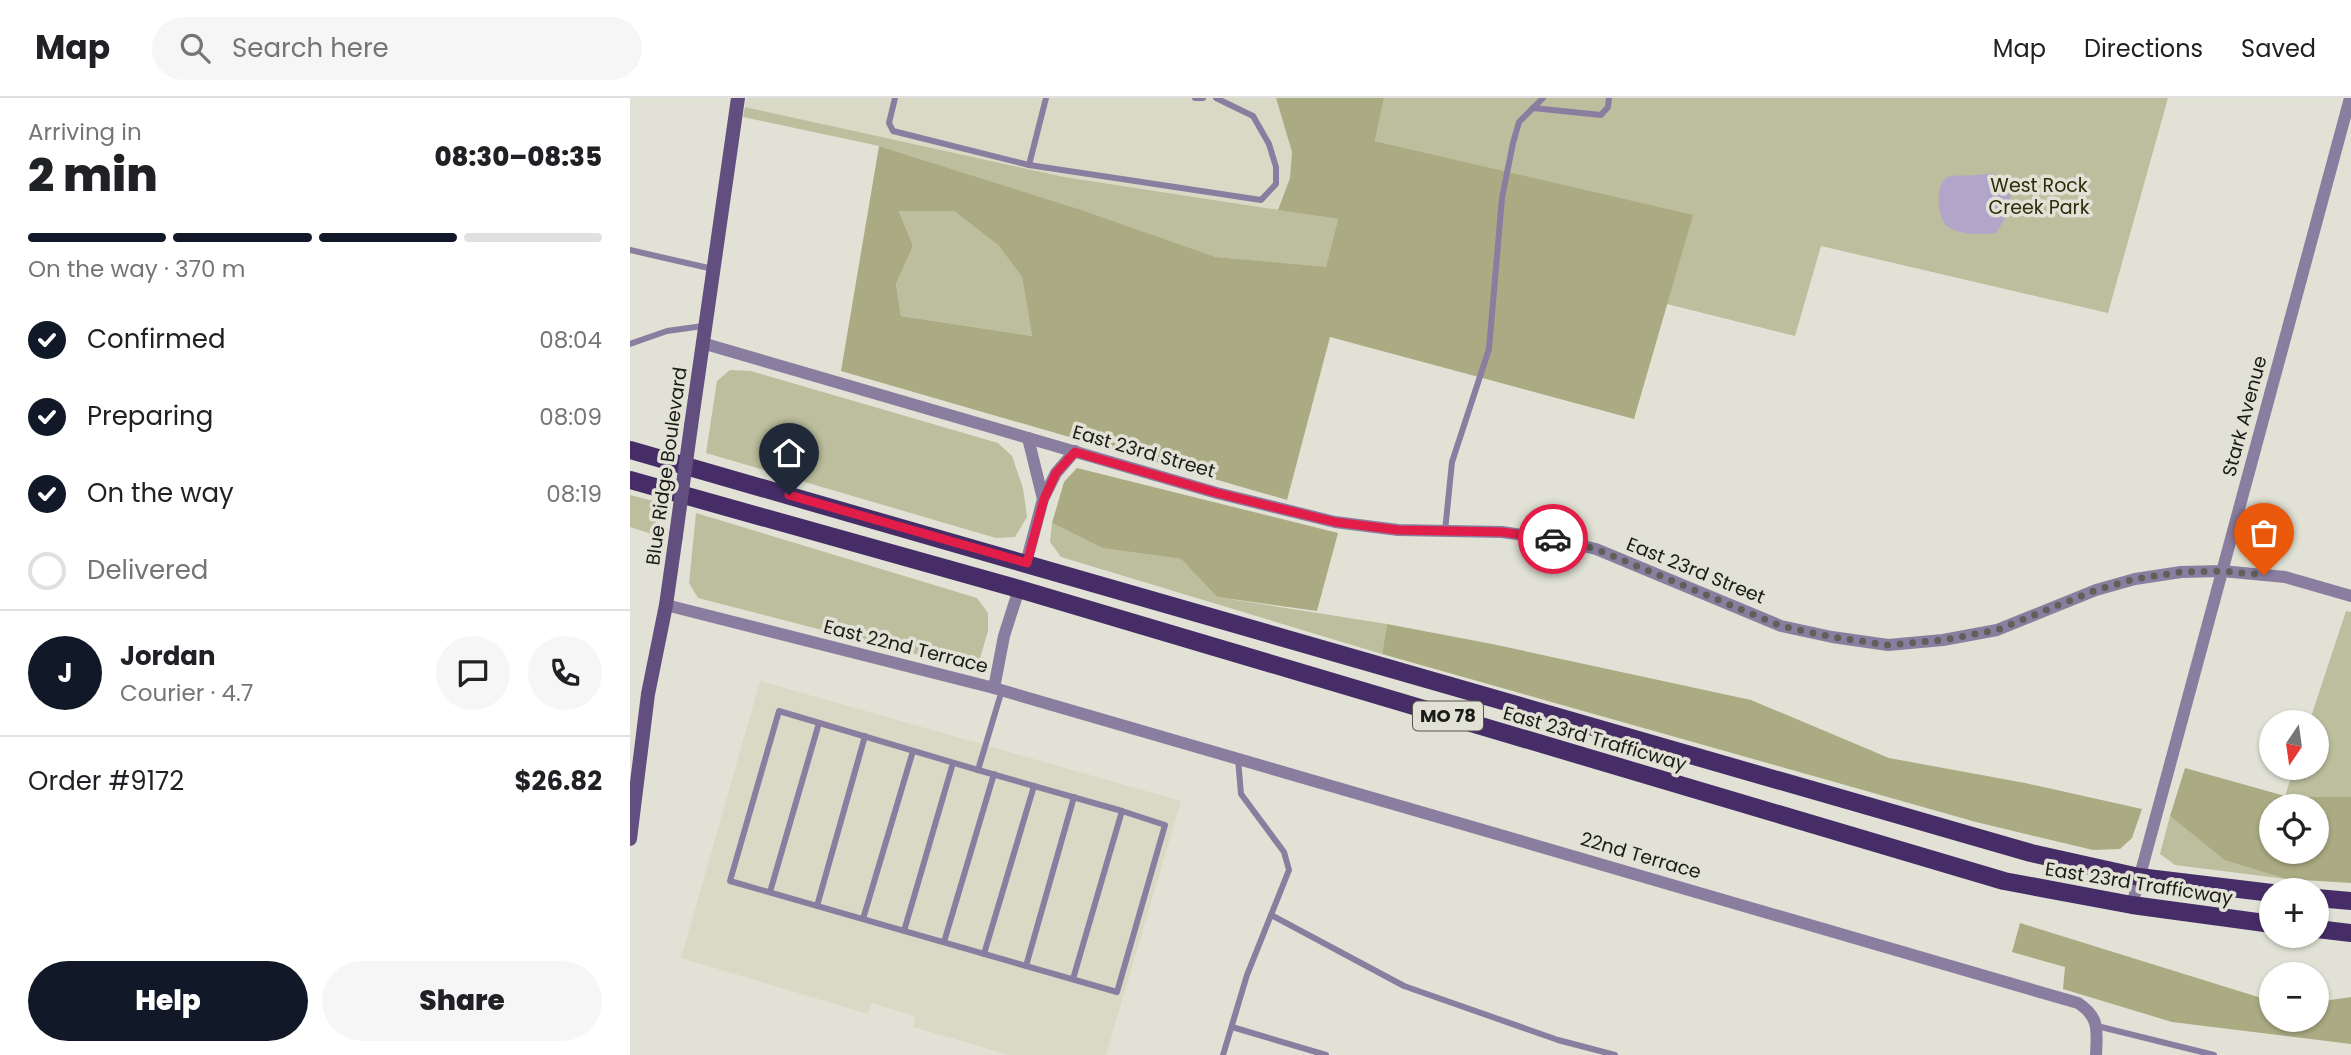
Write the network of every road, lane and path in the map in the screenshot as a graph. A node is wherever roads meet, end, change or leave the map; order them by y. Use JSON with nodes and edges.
{"nodes":[{"id":1,"x":738,"y":98,"type":"edge"},
{"id":2,"x":895,"y":98,"type":"edge"},
{"id":3,"x":1045,"y":98,"type":"edge"},
{"id":4,"x":1195,"y":98,"type":"edge"},
{"id":5,"x":1203,"y":98,"type":"edge"},
{"id":6,"x":1216,"y":98,"type":"edge"},
{"id":7,"x":1543,"y":98,"type":"edge"},
{"id":8,"x":1609,"y":98,"type":"edge"},
{"id":9,"x":2350,"y":98,"type":"edge"},
{"id":10,"x":1533,"y":108,"type":"junction"},
{"id":11,"x":1029,"y":165,"type":"junction"},
{"id":12,"x":630,"y":250,"type":"edge"},
{"id":13,"x":714,"y":269,"type":"junction"},
{"id":14,"x":705,"y":326,"type":"junction"},
{"id":15,"x":702,"y":343,"type":"junction"},
{"id":16,"x":630,"y":344,"type":"edge"},
{"id":17,"x":1028,"y":438,"type":"junction"},
{"id":18,"x":630,"y":450,"type":"edge"},
{"id":19,"x":1075,"y":452,"type":"junction"},
{"id":20,"x":630,"y":480,"type":"edge"},
{"id":21,"x":1044,"y":499,"type":"junction"},
{"id":22,"x":1445,"y":531,"type":"junction"},
{"id":23,"x":1027,"y":563,"type":"junction"},
{"id":24,"x":2222,"y":571,"type":"junction"},
{"id":25,"x":1019,"y":589,"type":"junction"},
{"id":26,"x":2351,"y":596,"type":"edge"},
{"id":27,"x":666,"y":605,"type":"junction"},
{"id":28,"x":998,"y":689,"type":"junction"},
{"id":29,"x":819,"y":723,"type":"junction"},
{"id":30,"x":1136,"y":729,"type":"joint"},
{"id":31,"x":865,"y":736,"type":"junction"},
{"id":32,"x":913,"y":751,"type":"junction"},
{"id":33,"x":1238,"y":759,"type":"junction"},
{"id":34,"x":953,"y":763,"type":"junction"},
{"id":35,"x":978,"y":770,"type":"junction"},
{"id":36,"x":994,"y":774,"type":"junction"},
{"id":37,"x":1034,"y":786,"type":"junction"},
{"id":38,"x":1074,"y":797,"type":"junction"},
{"id":39,"x":1122,"y":811,"type":"junction"},
{"id":40,"x":630,"y":839,"type":"edge"},
{"id":41,"x":2138,"y":877,"type":"junction"},
{"id":42,"x":2259,"y":891,"type":"edge"},
{"id":43,"x":770,"y":892,"type":"junction"},
{"id":44,"x":2329,"y":899,"type":"edge"},
{"id":45,"x":2351,"y":901,"type":"edge"},
{"id":46,"x":2132,"y":905,"type":"junction"},
{"id":47,"x":817,"y":906,"type":"junction"},
{"id":48,"x":1271,"y":915,"type":"junction"},
{"id":49,"x":863,"y":919,"type":"junction"},
{"id":50,"x":2259,"y":922,"type":"edge"},
{"id":51,"x":904,"y":930,"type":"junction"},
{"id":52,"x":2329,"y":930,"type":"edge"},
{"id":53,"x":2351,"y":933,"type":"edge"},
{"id":54,"x":944,"y":942,"type":"junction"},
{"id":55,"x":984,"y":954,"type":"junction"},
{"id":56,"x":1026,"y":966,"type":"junction"},
{"id":57,"x":1073,"y":979,"type":"junction"},
{"id":58,"x":2097,"y":1026,"type":"junction"},
{"id":59,"x":1232,"y":1027,"type":"junction"},
{"id":60,"x":1223,"y":1055,"type":"edge"},
{"id":61,"x":1326,"y":1055,"type":"edge"},
{"id":62,"x":1615,"y":1055,"type":"edge"},
{"id":63,"x":2096,"y":1055,"type":"edge"},
{"id":64,"x":2214,"y":1055,"type":"edge"}],
"edges":[{"from":1,"to":13,"type":"main road","name":"Blue Ridge Boulevard"},
{"from":2,"to":11,"type":"lane"},
{"from":3,"to":11,"type":"lane"},
{"from":4,"to":5,"type":"lane"},
{"from":6,"to":11,"type":"lane"},
{"from":7,"to":10,"type":"lane"},
{"from":8,"to":10,"type":"lane"},
{"from":9,"to":24,"type":"street","name":"Stark Avenue"},
{"from":10,"to":22,"type":"lane"},
{"from":12,"to":13,"type":"lane"},
{"from":13,"to":14,"type":"main road","name":"Blue Ridge Boulevard"},
{"from":14,"to":15,"type":"main road","name":"Blue Ridge Boulevard"},
{"from":14,"to":16,"type":"lane"},
{"from":15,"to":17,"type":"street","name":"East 23rd Street"},
{"from":15,"to":27,"type":"main road","name":"Blue Ridge Boulevard","bridge":true},
{"from":17,"to":19,"type":"street","name":"East 23rd Street"},
{"from":17,"to":21,"type":"street"},
{"from":18,"to":23,"type":"main road","name":"East 23rd Trafficway","number":"MO 78"},
{"from":19,"to":21,"type":"street"},
{"from":19,"to":22,"type":"street","name":"East 23rd Street"},
{"from":20,"to":25,"type":"main road","name":"East 23rd Trafficway","number":"MO 78"},
{"from":21,"to":23,"type":"street"},
{"from":22,"to":24,"type":"street","name":"East 23rd Street"},
{"from":23,"to":41,"type":"main road","name":"East 23rd Trafficway","number":"MO 78"},
{"from":24,"to":26,"type":"street","name":"East 23rd Street"},
{"from":24,"to":41,"type":"street","name":"Stark Avenue"},
{"from":25,"to":28,"type":"street"},
{"from":25,"to":46,"type":"main road","name":"East 23rd Trafficway","number":"MO 78"},
{"from":27,"to":28,"type":"street","name":"East 22nd Terrace"},
{"from":27,"to":40,"type":"main road","name":"Blue Ridge Boulevard"},
{"from":28,"to":30,"type":"street","name":"East 22nd Terrace"},
{"from":28,"to":35,"type":"lane"},
{"from":29,"to":31,"type":"lane"},
{"from":29,"to":43,"type":"lane"},
{"from":29,"to":43,"type":"lane"},
{"from":30,"to":33,"type":"street","name":"22nd Terrace"},
{"from":31,"to":32,"type":"lane"},
{"from":31,"to":47,"type":"lane"},
{"from":32,"to":34,"type":"lane"},
{"from":32,"to":49,"type":"lane"},
{"from":33,"to":48,"type":"lane"},
{"from":33,"to":58,"type":"street","name":"22nd Terrace"},
{"from":34,"to":35,"type":"lane"},
{"from":34,"to":51,"type":"lane"},
{"from":35,"to":36,"type":"lane"},
{"from":36,"to":37,"type":"lane"},
{"from":36,"to":54,"type":"lane"},
{"from":37,"to":38,"type":"lane"},
{"from":37,"to":55,"type":"lane"},
{"from":38,"to":39,"type":"lane"},
{"from":38,"to":56,"type":"lane"},
{"from":39,"to":57,"type":"lane"},
{"from":39,"to":57,"type":"lane"},
{"from":41,"to":42,"type":"main road","name":"East 23rd Trafficway","number":"MO 78"},
{"from":41,"to":46,"type":"street","name":"Stark Avenue"},
{"from":43,"to":47,"type":"lane"},
{"from":44,"to":45,"type":"main road"},
{"from":46,"to":50,"type":"main road","name":"East 23rd Trafficway","number":"MO 78"},
{"from":47,"to":49,"type":"lane"},
{"from":48,"to":59,"type":"lane"},
{"from":48,"to":62,"type":"lane"},
{"from":49,"to":51,"type":"lane"},
{"from":51,"to":54,"type":"lane"},
{"from":52,"to":53,"type":"main road"},
{"from":54,"to":55,"type":"lane"},
{"from":55,"to":56,"type":"lane"},
{"from":56,"to":57,"type":"lane"},
{"from":58,"to":63,"type":"street"},
{"from":58,"to":64,"type":"lane"},
{"from":59,"to":60,"type":"lane"},
{"from":59,"to":61,"type":"lane"}]}
